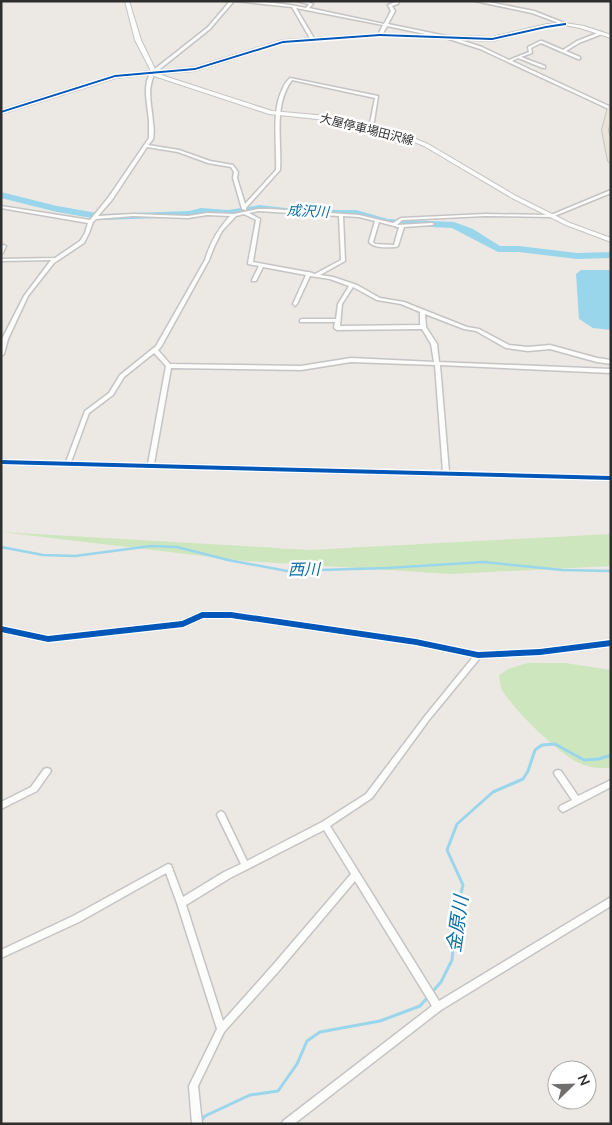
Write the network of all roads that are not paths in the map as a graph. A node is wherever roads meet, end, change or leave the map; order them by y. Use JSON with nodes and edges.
{"nodes":[{"id":1,"x":128,"y":1,"type":"edge"},
{"id":2,"x":232,"y":1,"type":"edge"},
{"id":3,"x":238,"y":1,"type":"edge"},
{"id":4,"x":294,"y":1,"type":"edge"},
{"id":5,"x":299,"y":1,"type":"edge"},
{"id":6,"x":397,"y":1,"type":"edge"},
{"id":7,"x":477,"y":1,"type":"edge"},
{"id":8,"x":292,"y":6,"type":"junction"},
{"id":9,"x":306,"y":9,"type":"junction"},
{"id":10,"x":386,"y":24,"type":"junction"},
{"id":11,"x":565,"y":24,"type":"junction"},
{"id":12,"x":601,"y":34,"type":"junction"},
{"id":13,"x":380,"y":35,"type":"junction"},
{"id":14,"x":611,"y":36,"type":"edge"},
{"id":15,"x":450,"y":38,"type":"junction"},
{"id":16,"x":570,"y":39,"type":"dead end"},
{"id":17,"x":314,"y":40,"type":"junction"},
{"id":18,"x":578,"y":42,"type":"junction"},
{"id":19,"x":563,"y":51,"type":"junction"},
{"id":20,"x":520,"y":58,"type":"junction"},
{"id":21,"x":579,"y":58,"type":"dead end"},
{"id":22,"x":509,"y":61,"type":"junction"},
{"id":23,"x":544,"y":67,"type":"dead end"},
{"id":24,"x":153,"y":72,"type":"junction"},
{"id":25,"x":610,"y":108,"type":"edge"},
{"id":26,"x":3,"y":111,"type":"edge"},
{"id":27,"x":278,"y":114,"type":"junction"},
{"id":28,"x":370,"y":128,"type":"junction"},
{"id":29,"x":146,"y":146,"type":"junction"},
{"id":30,"x":611,"y":161,"type":"edge"},
{"id":31,"x":611,"y":190,"type":"edge"},
{"id":32,"x":1,"y":206,"type":"edge"},
{"id":33,"x":244,"y":210,"type":"junction"},
{"id":34,"x":234,"y":215,"type":"junction"},
{"id":35,"x":341,"y":215,"type":"junction"},
{"id":36,"x":552,"y":216,"type":"junction"},
{"id":37,"x":95,"y":217,"type":"junction"},
{"id":38,"x":377,"y":221,"type":"junction"},
{"id":39,"x":398,"y":224,"type":"junction"},
{"id":40,"x":432,"y":224,"type":"dead end"},
{"id":41,"x":611,"y":240,"type":"edge"},
{"id":42,"x":4,"y":246,"type":"dead end"},
{"id":43,"x":1,"y":254,"type":"edge"},
{"id":44,"x":1,"y":260,"type":"edge"},
{"id":45,"x":56,"y":260,"type":"junction"},
{"id":46,"x":261,"y":266,"type":"junction"},
{"id":47,"x":308,"y":273,"type":"junction"},
{"id":48,"x":316,"y":275,"type":"junction"},
{"id":49,"x":254,"y":280,"type":"dead end"},
{"id":50,"x":352,"y":285,"type":"junction"},
{"id":51,"x":295,"y":304,"type":"dead end"},
{"id":52,"x":422,"y":312,"type":"junction"},
{"id":53,"x":338,"y":320,"type":"junction"},
{"id":54,"x":302,"y":321,"type":"dead end"},
{"id":55,"x":423,"y":327,"type":"junction"},
{"id":56,"x":154,"y":350,"type":"junction"},
{"id":57,"x":1,"y":354,"type":"edge"},
{"id":58,"x":611,"y":362,"type":"edge"},
{"id":59,"x":437,"y":363,"type":"junction"},
{"id":60,"x":168,"y":366,"type":"junction"},
{"id":61,"x":611,"y":371,"type":"edge"},
{"id":62,"x":1,"y":462,"type":"edge"},
{"id":63,"x":68,"y":464,"type":"junction"},
{"id":64,"x":151,"y":465,"type":"junction"},
{"id":65,"x":446,"y":474,"type":"junction"},
{"id":66,"x":611,"y":478,"type":"edge"},
{"id":67,"x":1,"y":629,"type":"edge"},
{"id":68,"x":611,"y":643,"type":"edge"},
{"id":69,"x":478,"y":654,"type":"junction"},
{"id":70,"x":47,"y":771,"type":"dead end"},
{"id":71,"x":558,"y":773,"type":"dead end"},
{"id":72,"x":611,"y":783,"type":"edge"},
{"id":73,"x":577,"y":801,"type":"junction"},
{"id":74,"x":1,"y":806,"type":"edge"},
{"id":75,"x":563,"y":808,"type":"dead end"},
{"id":76,"x":221,"y":815,"type":"dead end"},
{"id":77,"x":325,"y":825,"type":"junction"},
{"id":78,"x":246,"y":866,"type":"junction"},
{"id":79,"x":355,"y":874,"type":"junction"},
{"id":80,"x":611,"y":901,"type":"edge"},
{"id":81,"x":181,"y":903,"type":"junction"},
{"id":82,"x":1,"y":954,"type":"edge"},
{"id":83,"x":438,"y":1007,"type":"junction"},
{"id":84,"x":221,"y":1029,"type":"junction"},
{"id":85,"x":197,"y":1124,"type":"edge"},
{"id":86,"x":286,"y":1124,"type":"edge"}],
"edges":[{"from":1,"to":24,"type":"main road"},
{"from":2,"to":24,"type":"street"},
{"from":3,"to":8,"type":"street"},
{"from":4,"to":8,"type":"street"},
{"from":5,"to":9,"type":"street"},
{"from":6,"to":10,"type":"street"},
{"from":7,"to":11,"type":"street"},
{"from":8,"to":9,"type":"street"},
{"from":8,"to":17,"type":"street"},
{"from":9,"to":10,"type":"street"},
{"from":10,"to":13,"type":"street"},
{"from":10,"to":15,"type":"street"},
{"from":11,"to":12,"type":"main road"},
{"from":11,"to":15,"type":"main road"},
{"from":12,"to":14,"type":"main road"},
{"from":12,"to":18,"type":"street"},
{"from":13,"to":15,"type":"main road"},
{"from":13,"to":17,"type":"main road"},
{"from":15,"to":22,"type":"street"},
{"from":16,"to":18,"type":"street"},
{"from":17,"to":24,"type":"main road"},
{"from":18,"to":19,"type":"street"},
{"from":19,"to":20,"type":"street"},
{"from":19,"to":21,"type":"street"},
{"from":20,"to":22,"type":"street"},
{"from":20,"to":23,"type":"street"},
{"from":22,"to":25,"type":"street"},
{"from":24,"to":26,"type":"street"},
{"from":24,"to":27,"type":"main road","name":"大屋停車場田沢線"},
{"from":24,"to":29,"type":"street"},
{"from":25,"to":30,"type":"main road"},
{"from":27,"to":28,"type":"main road","name":"大屋停車場田沢線"},
{"from":27,"to":28,"type":"street"},
{"from":27,"to":33,"type":"street"},
{"from":28,"to":36,"type":"main road","name":"大屋停車場田沢線"},
{"from":29,"to":33,"type":"street"},
{"from":29,"to":37,"type":"street"},
{"from":31,"to":36,"type":"street"},
{"from":32,"to":37,"type":"street"},
{"from":33,"to":34,"type":"street"},
{"from":33,"to":35,"type":"street"},
{"from":33,"to":46,"type":"street"},
{"from":34,"to":37,"type":"street"},
{"from":34,"to":56,"type":"street"},
{"from":35,"to":38,"type":"street"},
{"from":35,"to":48,"type":"street"},
{"from":36,"to":39,"type":"street"},
{"from":36,"to":41,"type":"main road","name":"大屋停車場田沢線"},
{"from":37,"to":45,"type":"street"},
{"from":38,"to":39,"type":"street"},
{"from":38,"to":39,"type":"street"},
{"from":39,"to":40,"type":"street"},
{"from":42,"to":43,"type":"street"},
{"from":44,"to":45,"type":"street"},
{"from":45,"to":57,"type":"street"},
{"from":46,"to":47,"type":"street"},
{"from":46,"to":49,"type":"street"},
{"from":47,"to":48,"type":"street"},
{"from":47,"to":51,"type":"street"},
{"from":48,"to":50,"type":"street"},
{"from":50,"to":52,"type":"street"},
{"from":50,"to":53,"type":"street"},
{"from":52,"to":55,"type":"street"},
{"from":52,"to":58,"type":"street"},
{"from":53,"to":54,"type":"street"},
{"from":53,"to":55,"type":"street"},
{"from":55,"to":59,"type":"street"},
{"from":56,"to":60,"type":"street"},
{"from":56,"to":63,"type":"street"},
{"from":59,"to":60,"type":"street"},
{"from":59,"to":61,"type":"street"},
{"from":59,"to":65,"type":"street"},
{"from":60,"to":64,"type":"street"},
{"from":62,"to":63,"type":"street"},
{"from":63,"to":64,"type":"street"},
{"from":64,"to":65,"type":"street"},
{"from":65,"to":66,"type":"street"},
{"from":67,"to":69,"type":"street"},
{"from":68,"to":69,"type":"street"},
{"from":69,"to":77,"type":"street"},
{"from":70,"to":74,"type":"street"},
{"from":71,"to":73,"type":"street"},
{"from":72,"to":73,"type":"street"},
{"from":73,"to":75,"type":"street"},
{"from":76,"to":78,"type":"street"},
{"from":77,"to":78,"type":"street"},
{"from":77,"to":79,"type":"street"},
{"from":78,"to":81,"type":"street"},
{"from":79,"to":83,"type":"street"},
{"from":79,"to":84,"type":"street"},
{"from":80,"to":83,"type":"street"},
{"from":81,"to":82,"type":"street"},
{"from":81,"to":84,"type":"street"},
{"from":83,"to":86,"type":"street"},
{"from":84,"to":85,"type":"street"}]}
